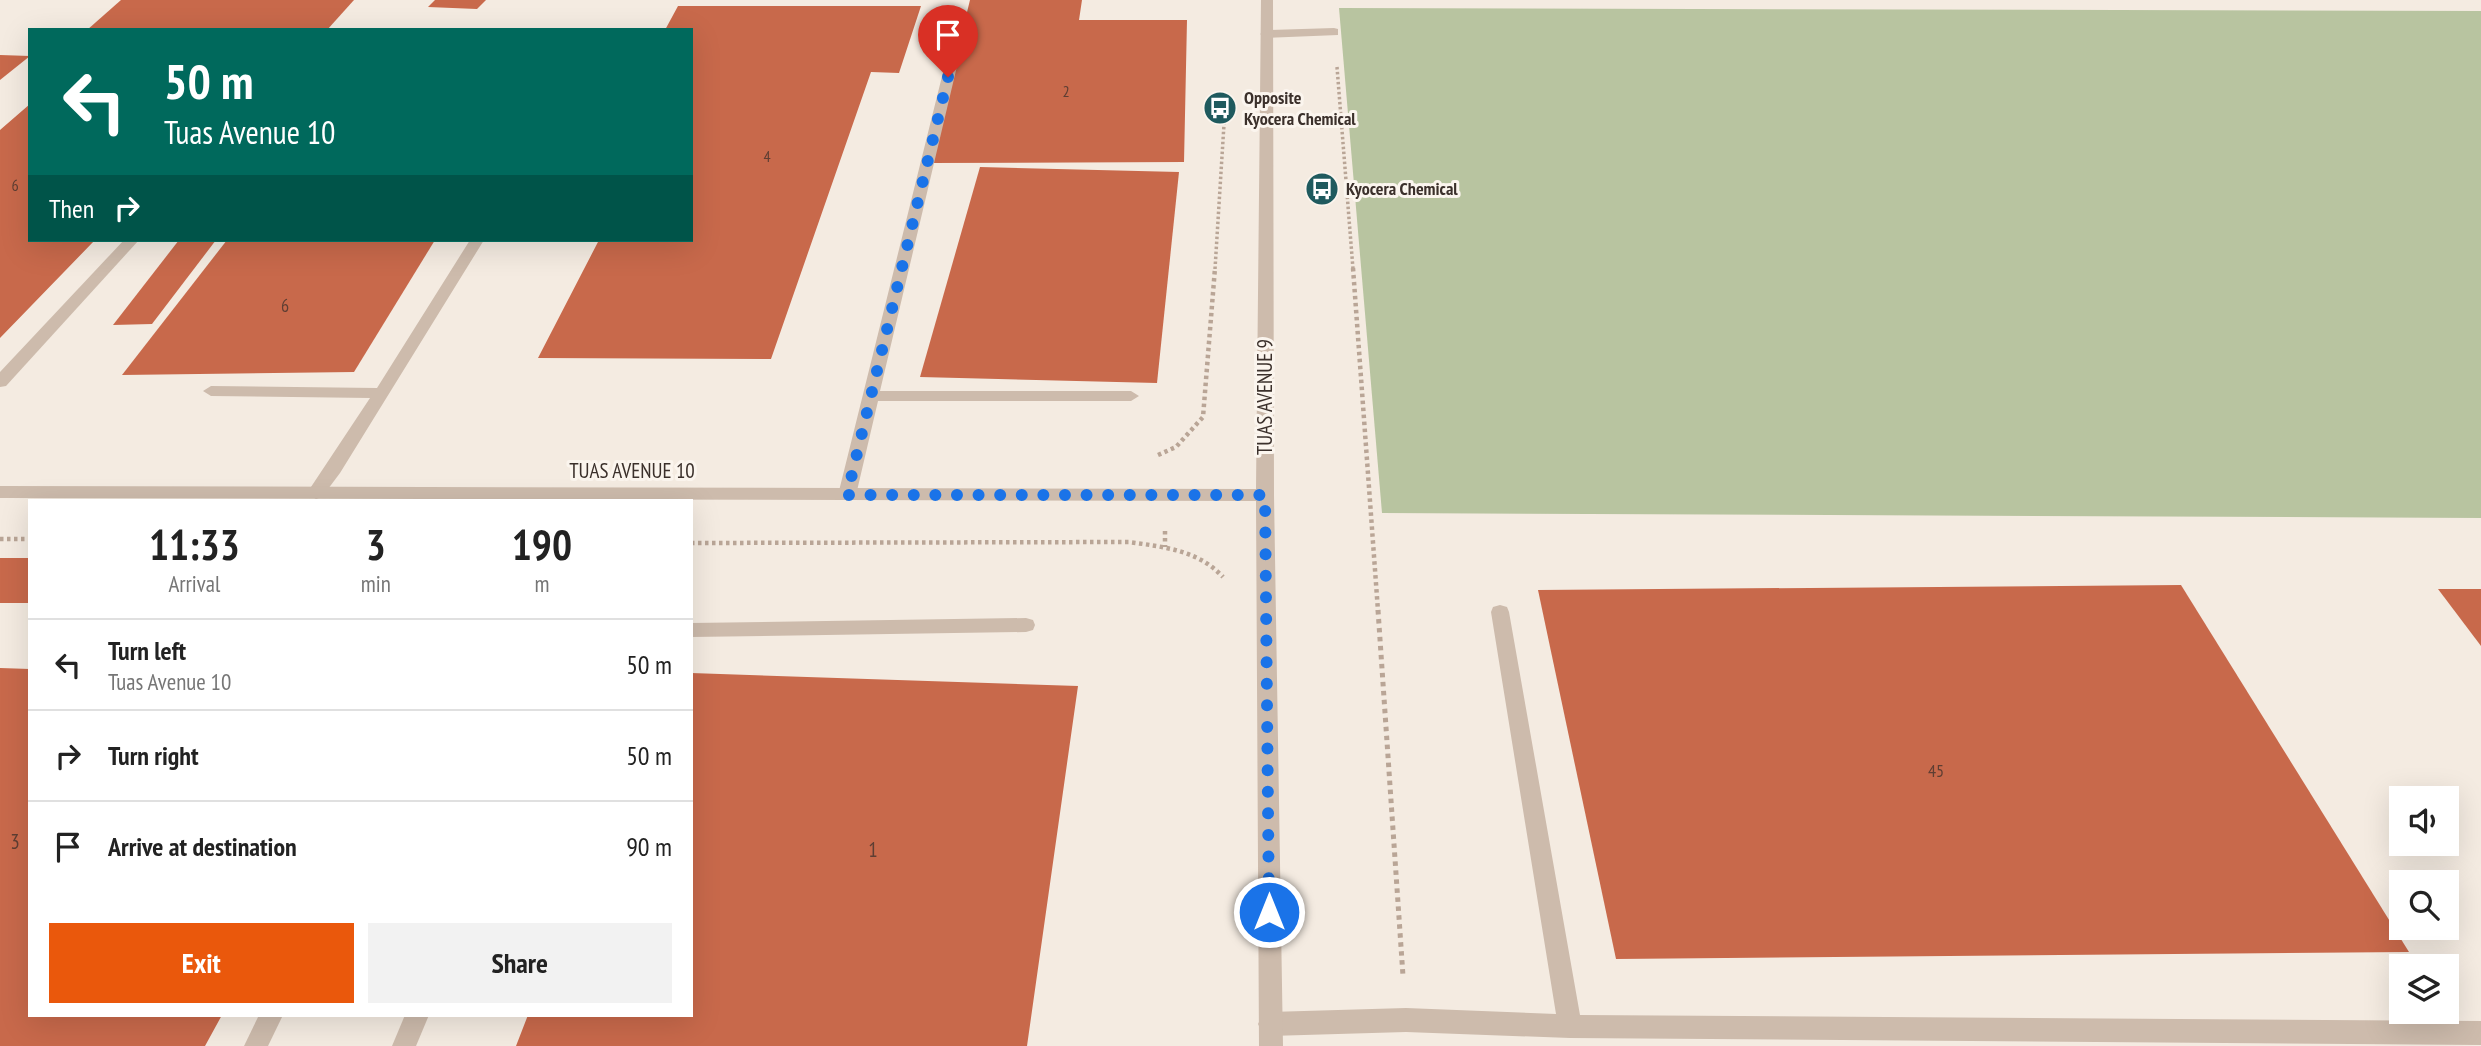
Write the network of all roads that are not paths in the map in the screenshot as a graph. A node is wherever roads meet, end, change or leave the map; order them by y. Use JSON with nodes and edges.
{"nodes":[{"id":1,"x":1266,"y":0,"type":"edge"},
{"id":2,"x":961,"y":24,"type":"dead end"},
{"id":3,"x":1334,"y":32,"type":"road end"},
{"id":4,"x":1266,"y":34,"type":"junction"},
{"id":5,"x":130,"y":242,"type":"edge"},
{"id":6,"x":476,"y":242,"type":"edge"},
{"id":7,"x":0,"y":383,"type":"edge"},
{"id":8,"x":211,"y":391,"type":"dead end"},
{"id":9,"x":379,"y":393,"type":"junction"},
{"id":10,"x":871,"y":396,"type":"junction"},
{"id":11,"x":1130,"y":397,"type":"dead end"},
{"id":12,"x":0,"y":492,"type":"edge"},
{"id":13,"x":316,"y":493,"type":"junction"},
{"id":14,"x":847,"y":495,"type":"junction"},
{"id":15,"x":1265,"y":495,"type":"junction"},
{"id":16,"x":528,"y":497,"type":"edge"},
{"id":17,"x":632,"y":497,"type":"edge"},
{"id":18,"x":1500,"y":612,"type":"dead end"},
{"id":19,"x":1026,"y":625,"type":"dead end"},
{"id":20,"x":693,"y":630,"type":"edge"},
{"id":21,"x":270,"y":1017,"type":"edge"},
{"id":22,"x":416,"y":1017,"type":"edge"},
{"id":23,"x":1570,"y":1026,"type":"junction"},
{"id":24,"x":2481,"y":1033,"type":"edge"},
{"id":25,"x":1270,"y":1035,"type":"edge"},
{"id":26,"x":256,"y":1046,"type":"edge"},
{"id":27,"x":404,"y":1046,"type":"edge"}],
"edges":[{"from":1,"to":4,"type":"street","name":"TUAS AVENUE 9"},
{"from":2,"to":10,"type":"street"},
{"from":3,"to":4,"type":"street"},
{"from":4,"to":15,"type":"street","name":"TUAS AVENUE 9"},
{"from":5,"to":7,"type":"street"},
{"from":6,"to":9,"type":"street"},
{"from":8,"to":9,"type":"street"},
{"from":9,"to":13,"type":"street"},
{"from":10,"to":11,"type":"street"},
{"from":10,"to":14,"type":"street"},
{"from":12,"to":13,"type":"street","name":"TUAS AVENUE 10"},
{"from":13,"to":16,"type":"street","name":"TUAS AVENUE 10"},
{"from":14,"to":15,"type":"street","name":"TUAS AVENUE 10"},
{"from":14,"to":17,"type":"street","name":"TUAS AVENUE 10"},
{"from":15,"to":25,"type":"street","name":"TUAS AVENUE 9"},
{"from":16,"to":17,"type":"street","name":"TUAS AVENUE 10"},
{"from":18,"to":23,"type":"street"},
{"from":19,"to":20,"type":"street"},
{"from":21,"to":26,"type":"street"},
{"from":22,"to":27,"type":"street"},
{"from":23,"to":24,"type":"street"},
{"from":23,"to":25,"type":"street"}]}
